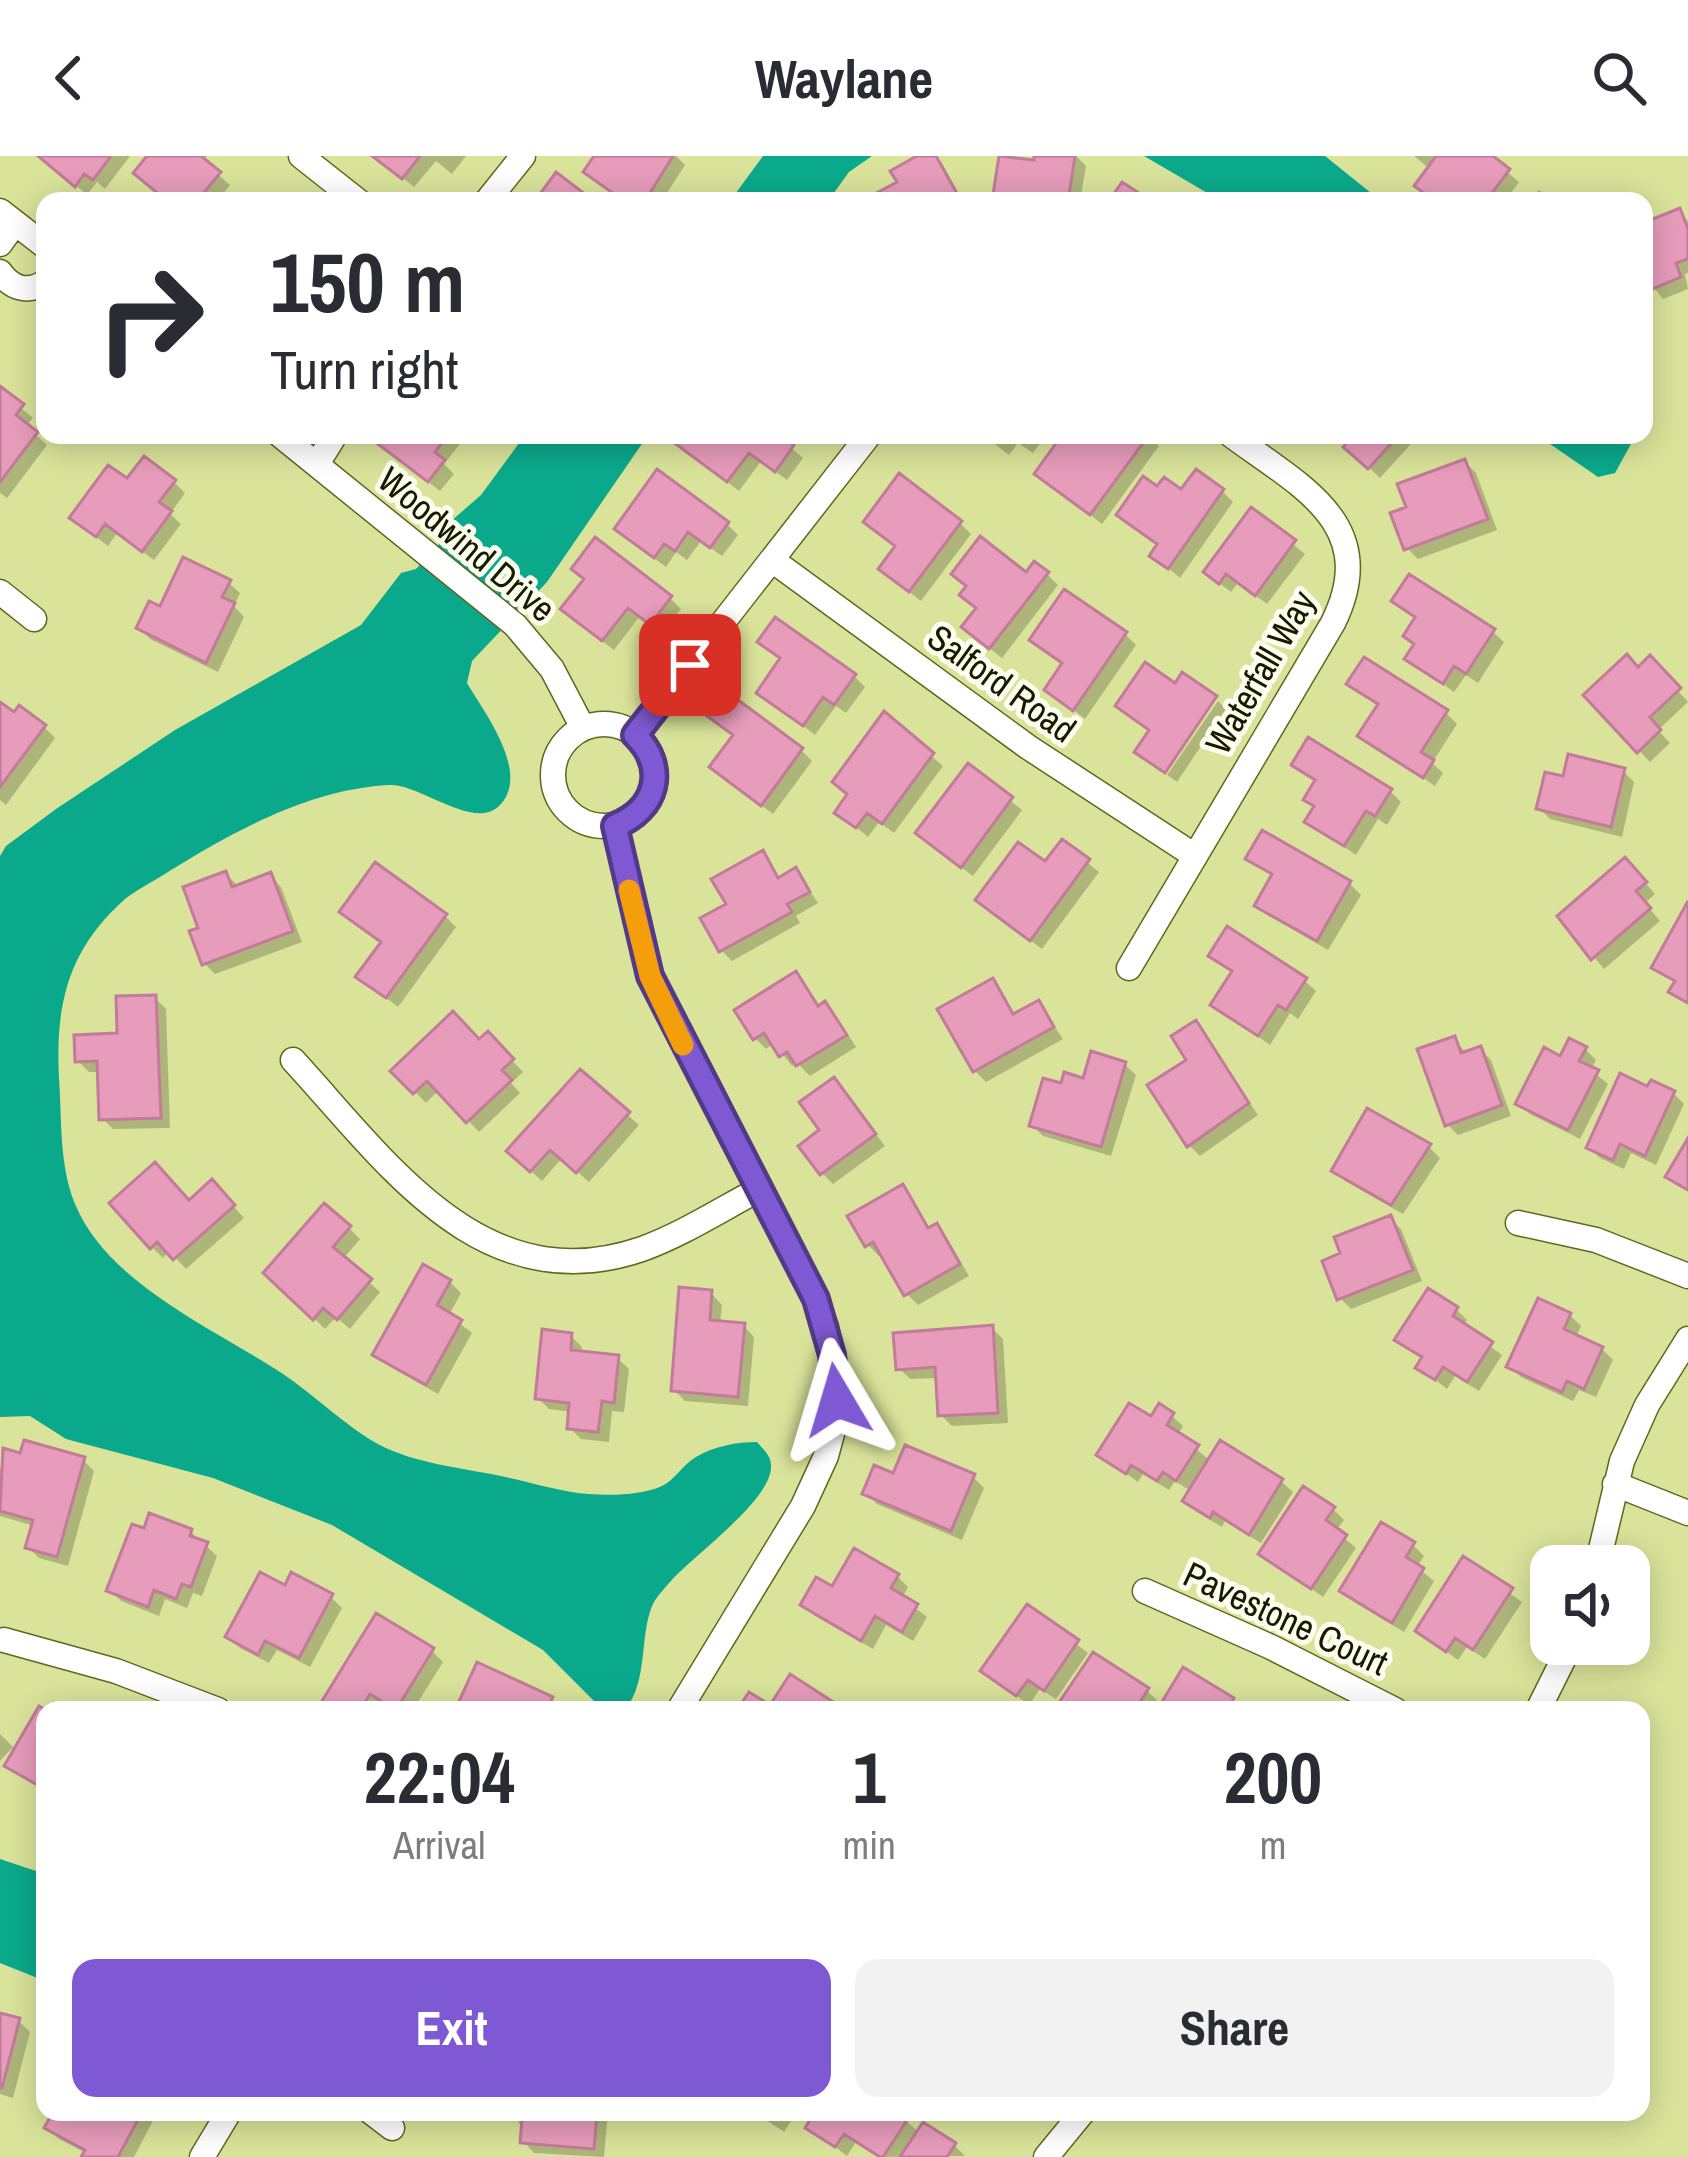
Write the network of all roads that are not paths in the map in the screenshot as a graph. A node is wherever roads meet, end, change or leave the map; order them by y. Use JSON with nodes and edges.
{"nodes":[{"id":1,"x":301,"y":156,"type":"edge"},
{"id":2,"x":524,"y":156,"type":"edge"},
{"id":3,"x":347,"y":192,"type":"edge"},
{"id":4,"x":494,"y":192,"type":"edge"},
{"id":5,"x":5,"y":226,"type":"edge"},
{"id":6,"x":36,"y":242,"type":"edge"},
{"id":7,"x":2,"y":282,"type":"edge"},
{"id":8,"x":36,"y":286,"type":"edge"},
{"id":9,"x":291,"y":444,"type":"edge"},
{"id":10,"x":329,"y":444,"type":"edge"},
{"id":11,"x":861,"y":444,"type":"edge"},
{"id":12,"x":1242,"y":444,"type":"edge"},
{"id":13,"x":316,"y":464,"type":"junction"},
{"id":14,"x":772,"y":560,"type":"junction"},
{"id":15,"x":0,"y":592,"type":"edge"},
{"id":16,"x":34,"y":619,"type":"dead end"},
{"id":17,"x":583,"y":728,"type":"junction"},
{"id":18,"x":635,"y":735,"type":"junction"},
{"id":19,"x":615,"y":826,"type":"junction"},
{"id":20,"x":1195,"y":856,"type":"junction"},
{"id":21,"x":1129,"y":968,"type":"dead end"},
{"id":22,"x":292,"y":1060,"type":"dead end"},
{"id":23,"x":758,"y":1190,"type":"junction"},
{"id":24,"x":1518,"y":1223,"type":"dead end"},
{"id":25,"x":1688,"y":1276,"type":"edge"},
{"id":26,"x":1688,"y":1339,"type":"edge"},
{"id":27,"x":1615,"y":1484,"type":"junction"},
{"id":28,"x":1688,"y":1513,"type":"edge"},
{"id":29,"x":1602,"y":1545,"type":"edge"},
{"id":30,"x":1145,"y":1591,"type":"dead end"},
{"id":31,"x":4,"y":1640,"type":"dead end"},
{"id":32,"x":1560,"y":1665,"type":"edge"},
{"id":33,"x":194,"y":1701,"type":"edge"},
{"id":34,"x":684,"y":1701,"type":"edge"},
{"id":35,"x":1377,"y":1701,"type":"edge"},
{"id":36,"x":1542,"y":1701,"type":"edge"},
{"id":37,"x":224,"y":2121,"type":"edge"},
{"id":38,"x":383,"y":2121,"type":"edge"},
{"id":39,"x":1076,"y":2121,"type":"edge"},
{"id":40,"x":392,"y":2128,"type":"dead end"},
{"id":41,"x":202,"y":2157,"type":"edge"},
{"id":42,"x":1046,"y":2157,"type":"edge"}],
"edges":[{"from":1,"to":3,"type":"street"},
{"from":2,"to":4,"type":"street"},
{"from":5,"to":6,"type":"street"},
{"from":7,"to":8,"type":"street"},
{"from":9,"to":13,"type":"street","name":"Woodwind Drive"},
{"from":10,"to":13,"type":"street"},
{"from":11,"to":14,"type":"street"},
{"from":12,"to":20,"type":"street","name":"Waterfall Way"},
{"from":13,"to":17,"type":"street","name":"Woodwind Drive"},
{"from":14,"to":18,"type":"street"},
{"from":14,"to":20,"type":"street","name":"Salford Road"},
{"from":15,"to":16,"type":"street"},
{"from":17,"to":18,"type":"street"},
{"from":17,"to":19,"type":"street"},
{"from":18,"to":19,"type":"street"},
{"from":19,"to":23,"type":"street"},
{"from":20,"to":21,"type":"street","name":"Waterfall Way"},
{"from":22,"to":23,"type":"street"},
{"from":23,"to":34,"type":"street"},
{"from":24,"to":25,"type":"street"},
{"from":26,"to":27,"type":"street"},
{"from":27,"to":28,"type":"street"},
{"from":27,"to":29,"type":"street"},
{"from":30,"to":35,"type":"street","name":"Pavestone Court"},
{"from":31,"to":33,"type":"street"},
{"from":32,"to":36,"type":"street"},
{"from":37,"to":41,"type":"street"},
{"from":38,"to":40,"type":"street"},
{"from":39,"to":42,"type":"street"}]}
